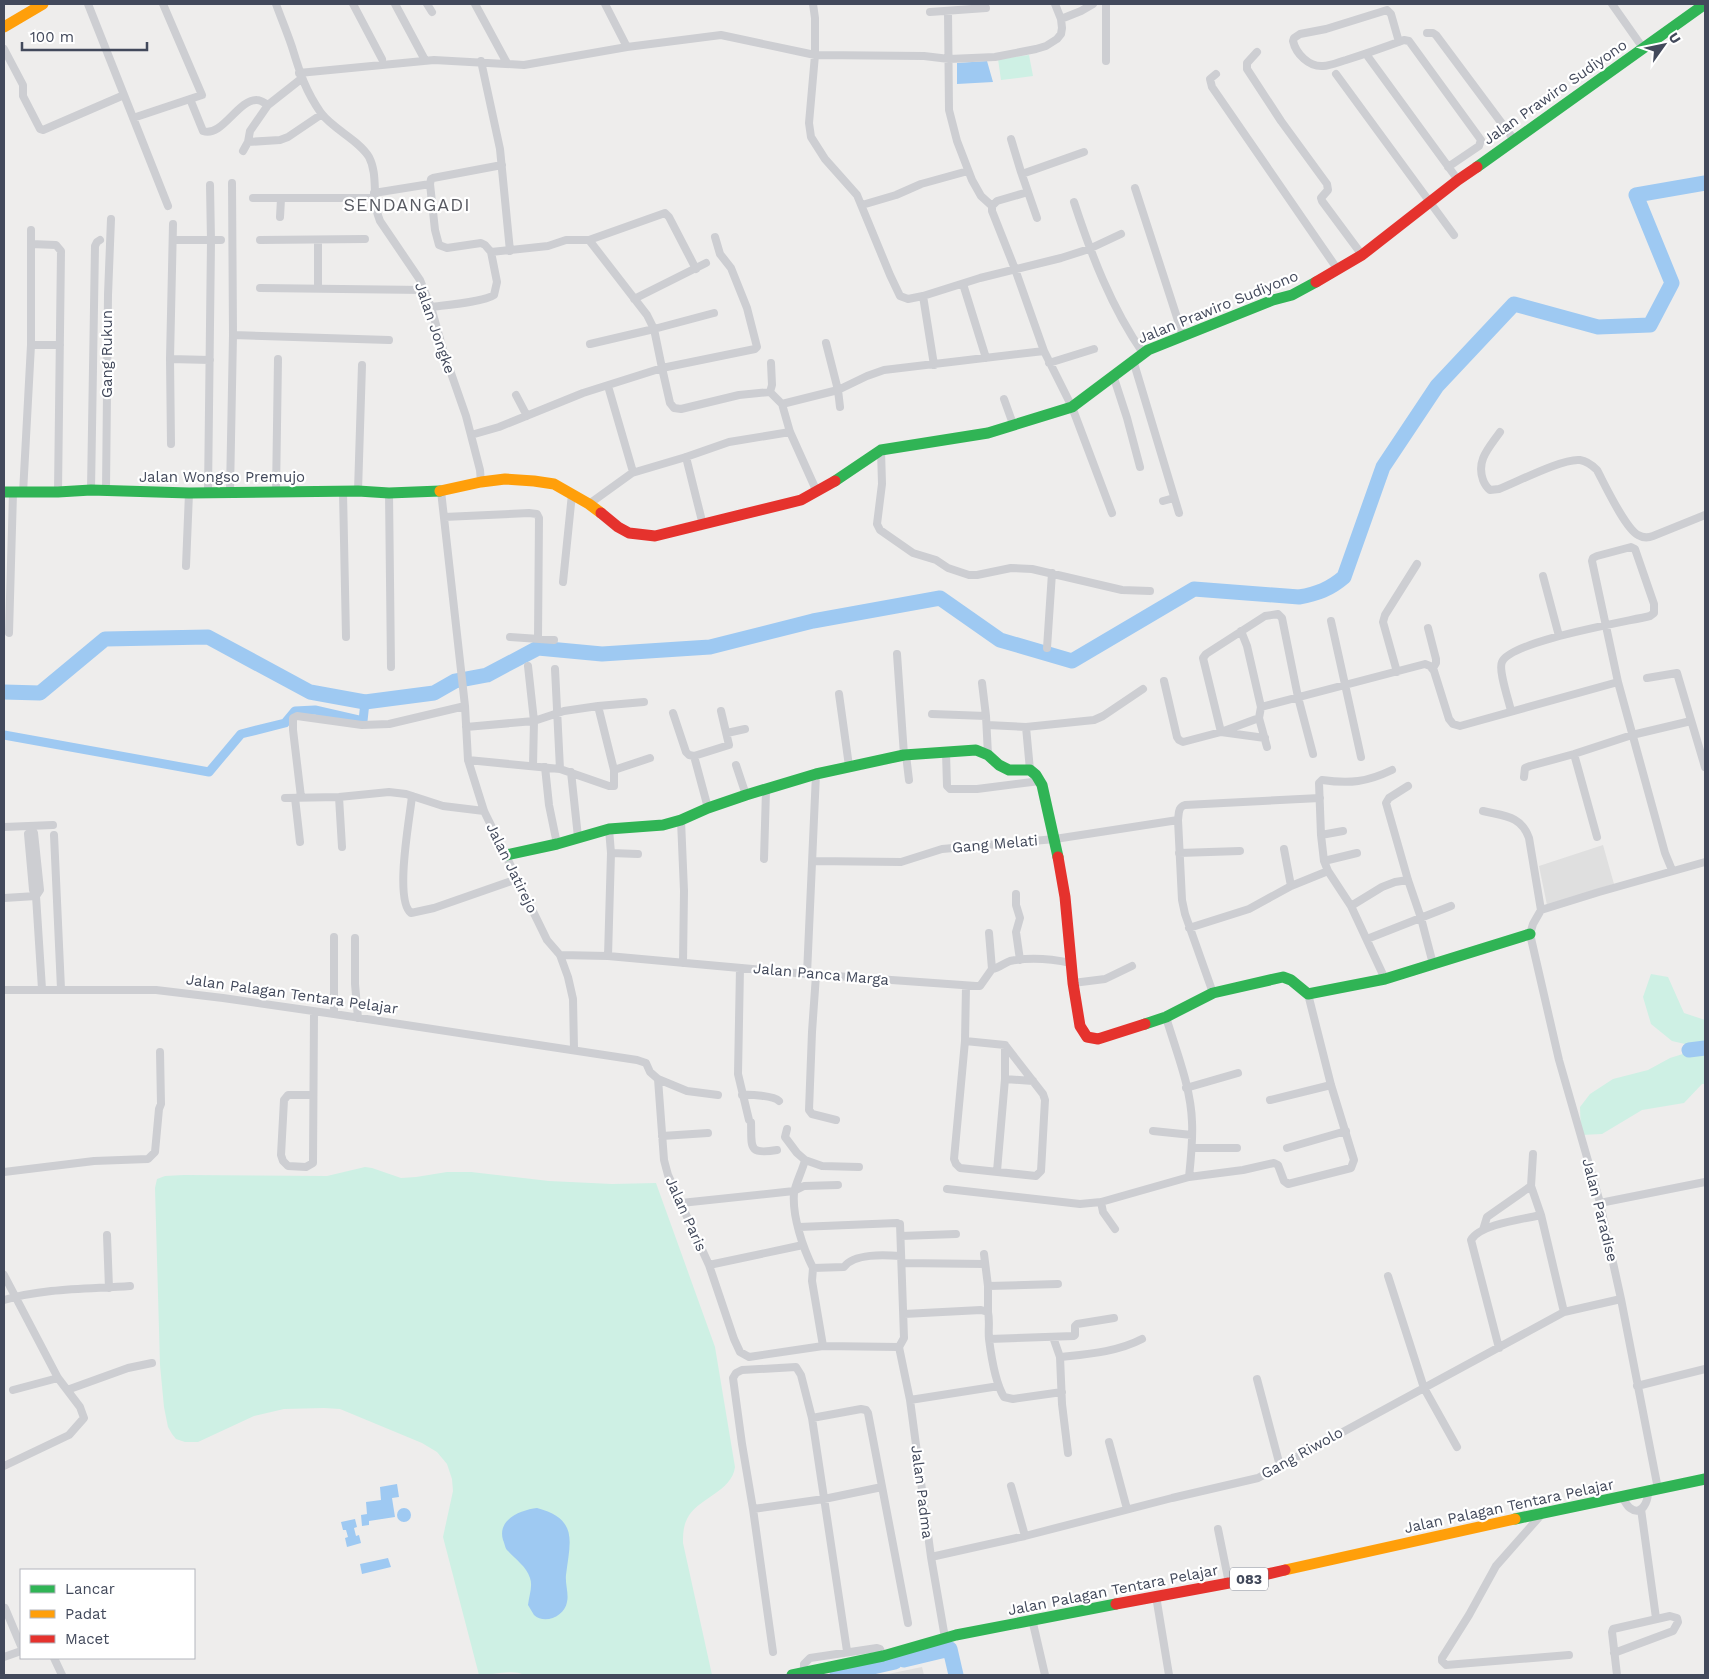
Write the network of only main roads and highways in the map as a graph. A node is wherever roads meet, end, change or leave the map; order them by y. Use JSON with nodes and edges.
{"nodes":[{"id":1,"x":23,"y":4,"type":"edge"},
{"id":2,"x":43,"y":4,"type":"edge"},
{"id":3,"x":1705,"y":4,"type":"edge"},
{"id":4,"x":4,"y":15,"type":"edge"},
{"id":5,"x":4,"y":27,"type":"edge"},
{"id":6,"x":441,"y":491,"type":"joint"},
{"id":7,"x":13,"y":493,"type":"edge"},
{"id":8,"x":506,"y":856,"type":"road end"},
{"id":9,"x":1530,"y":934,"type":"road end"},
{"id":10,"x":1705,"y":1479,"type":"edge"},
{"id":11,"x":792,"y":1675,"type":"edge"}],
"edges":[{"from":1,"to":4,"type":"main road"},
{"from":2,"to":5,"type":"main road"},
{"from":3,"to":6,"type":"main road","name":"Jalan Prawiro Sudiyono"},
{"from":6,"to":7,"type":"main road","name":"Jalan Wongso Premujo"},
{"from":8,"to":9,"type":"main road"},
{"from":10,"to":11,"type":"main road","name":"Jalan Palagan Tentara Pelajar","number":"083"}]}
